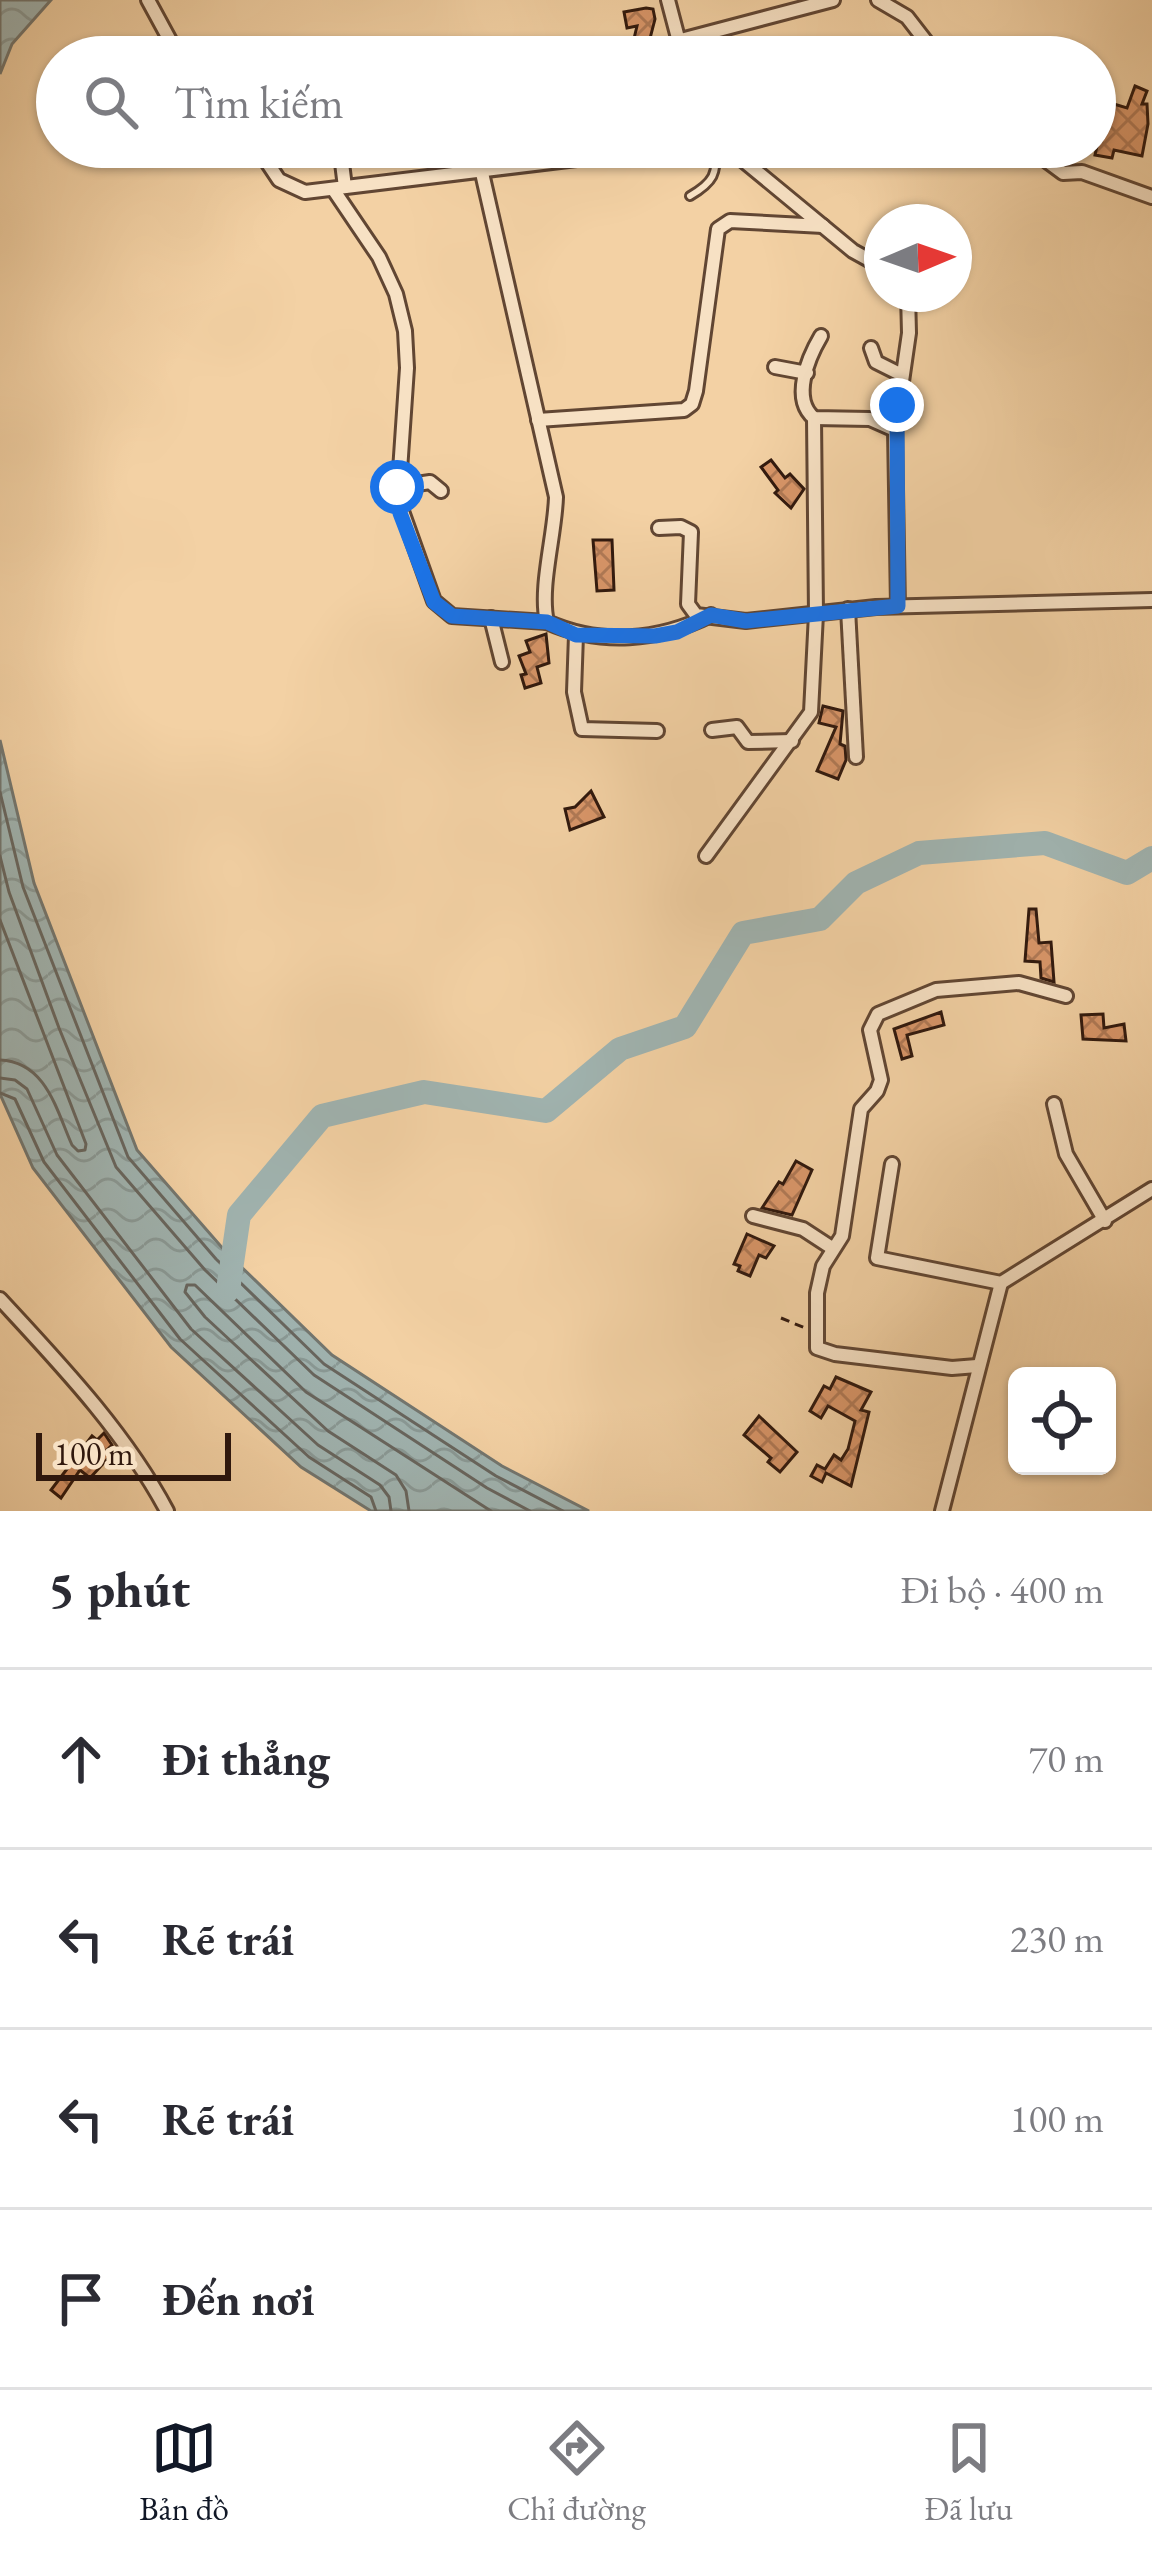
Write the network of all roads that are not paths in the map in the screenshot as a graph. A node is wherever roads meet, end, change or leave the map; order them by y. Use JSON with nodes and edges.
{"nodes":[{"id":1,"x":148,"y":0,"type":"edge"},
{"id":2,"x":668,"y":0,"type":"edge"},
{"id":3,"x":832,"y":0,"type":"edge"},
{"id":4,"x":878,"y":0,"type":"edge"},
{"id":5,"x":168,"y":36,"type":"edge"},
{"id":6,"x":676,"y":36,"type":"edge"},
{"id":7,"x":692,"y":36,"type":"edge"},
{"id":8,"x":922,"y":36,"type":"edge"},
{"id":9,"x":270,"y":168,"type":"edge"},
{"id":10,"x":339,"y":168,"type":"edge"},
{"id":11,"x":501,"y":168,"type":"edge"},
{"id":12,"x":717,"y":168,"type":"edge"},
{"id":13,"x":753,"y":168,"type":"edge"},
{"id":14,"x":1056,"y":168,"type":"edge"},
{"id":15,"x":482,"y":173,"type":"junction"},
{"id":16,"x":339,"y":188,"type":"junction"},
{"id":17,"x":690,"y":196,"type":"dead end"},
{"id":18,"x":1152,"y":197,"type":"edge"},
{"id":19,"x":823,"y":226,"type":"junction"},
{"id":20,"x":864,"y":257,"type":"edge"},
{"id":21,"x":908,"y":312,"type":"edge"},
{"id":22,"x":821,"y":336,"type":"dead end"},
{"id":23,"x":871,"y":348,"type":"dead end"},
{"id":24,"x":775,"y":367,"type":"dead end"},
{"id":25,"x":807,"y":373,"type":"junction"},
{"id":26,"x":900,"y":374,"type":"junction"},
{"id":27,"x":814,"y":418,"type":"junction"},
{"id":28,"x":538,"y":420,"type":"junction"},
{"id":29,"x":895,"y":430,"type":"junction"},
{"id":30,"x":397,"y":487,"type":"junction"},
{"id":31,"x":441,"y":491,"type":"dead end"},
{"id":32,"x":659,"y":528,"type":"dead end"},
{"id":33,"x":1152,"y":600,"type":"edge"},
{"id":34,"x":898,"y":606,"type":"junction"},
{"id":35,"x":848,"y":609,"type":"junction"},
{"id":36,"x":816,"y":614,"type":"junction"},
{"id":37,"x":711,"y":615,"type":"junction"},
{"id":38,"x":491,"y":618,"type":"junction"},
{"id":39,"x":547,"y":622,"type":"junction"},
{"id":40,"x":576,"y":635,"type":"junction"},
{"id":41,"x":502,"y":662,"type":"dead end"},
{"id":42,"x":712,"y":730,"type":"dead end"},
{"id":43,"x":657,"y":731,"type":"dead end"},
{"id":44,"x":792,"y":741,"type":"junction"},
{"id":45,"x":856,"y":758,"type":"dead end"},
{"id":46,"x":706,"y":856,"type":"dead end"},
{"id":47,"x":1066,"y":996,"type":"dead end"},
{"id":48,"x":1054,"y":1105,"type":"dead end"},
{"id":49,"x":892,"y":1164,"type":"dead end"},
{"id":50,"x":1152,"y":1189,"type":"edge"},
{"id":51,"x":752,"y":1216,"type":"dead end"},
{"id":52,"x":1105,"y":1221,"type":"junction"},
{"id":53,"x":832,"y":1249,"type":"junction"},
{"id":54,"x":1001,"y":1283,"type":"junction"},
{"id":55,"x":0,"y":1299,"type":"edge"},
{"id":56,"x":977,"y":1366,"type":"junction"},
{"id":57,"x":167,"y":1511,"type":"edge"},
{"id":58,"x":942,"y":1511,"type":"edge"}],
"edges":[{"from":1,"to":5,"type":"street"},
{"from":2,"to":6,"type":"street"},
{"from":3,"to":7,"type":"street"},
{"from":4,"to":8,"type":"street"},
{"from":9,"to":16,"type":"street"},
{"from":10,"to":16,"type":"street"},
{"from":11,"to":15,"type":"street"},
{"from":12,"to":17,"type":"lane"},
{"from":13,"to":19,"type":"street"},
{"from":14,"to":18,"type":"street"},
{"from":15,"to":16,"type":"street"},
{"from":15,"to":28,"type":"street"},
{"from":16,"to":30,"type":"street"},
{"from":19,"to":20,"type":"street"},
{"from":19,"to":28,"type":"street"},
{"from":21,"to":26,"type":"street"},
{"from":22,"to":25,"type":"street"},
{"from":23,"to":26,"type":"street"},
{"from":24,"to":25,"type":"street"},
{"from":25,"to":27,"type":"street"},
{"from":26,"to":29,"type":"street"},
{"from":27,"to":29,"type":"street"},
{"from":27,"to":36,"type":"street"},
{"from":28,"to":39,"type":"street"},
{"from":29,"to":34,"type":"street"},
{"from":30,"to":31,"type":"street"},
{"from":30,"to":38,"type":"street"},
{"from":32,"to":37,"type":"street"},
{"from":33,"to":34,"type":"street"},
{"from":34,"to":35,"type":"street"},
{"from":35,"to":36,"type":"street"},
{"from":35,"to":45,"type":"street"},
{"from":36,"to":37,"type":"street"},
{"from":36,"to":44,"type":"street"},
{"from":37,"to":40,"type":"street"},
{"from":38,"to":39,"type":"street"},
{"from":38,"to":41,"type":"street"},
{"from":39,"to":40,"type":"street"},
{"from":40,"to":43,"type":"street"},
{"from":42,"to":44,"type":"street"},
{"from":44,"to":46,"type":"street"},
{"from":47,"to":53,"type":"street"},
{"from":48,"to":52,"type":"street"},
{"from":49,"to":54,"type":"street"},
{"from":50,"to":52,"type":"street"},
{"from":51,"to":53,"type":"street"},
{"from":52,"to":54,"type":"street"},
{"from":53,"to":56,"type":"street"},
{"from":54,"to":56,"type":"street"},
{"from":55,"to":57,"type":"street"},
{"from":56,"to":58,"type":"street"}]}
